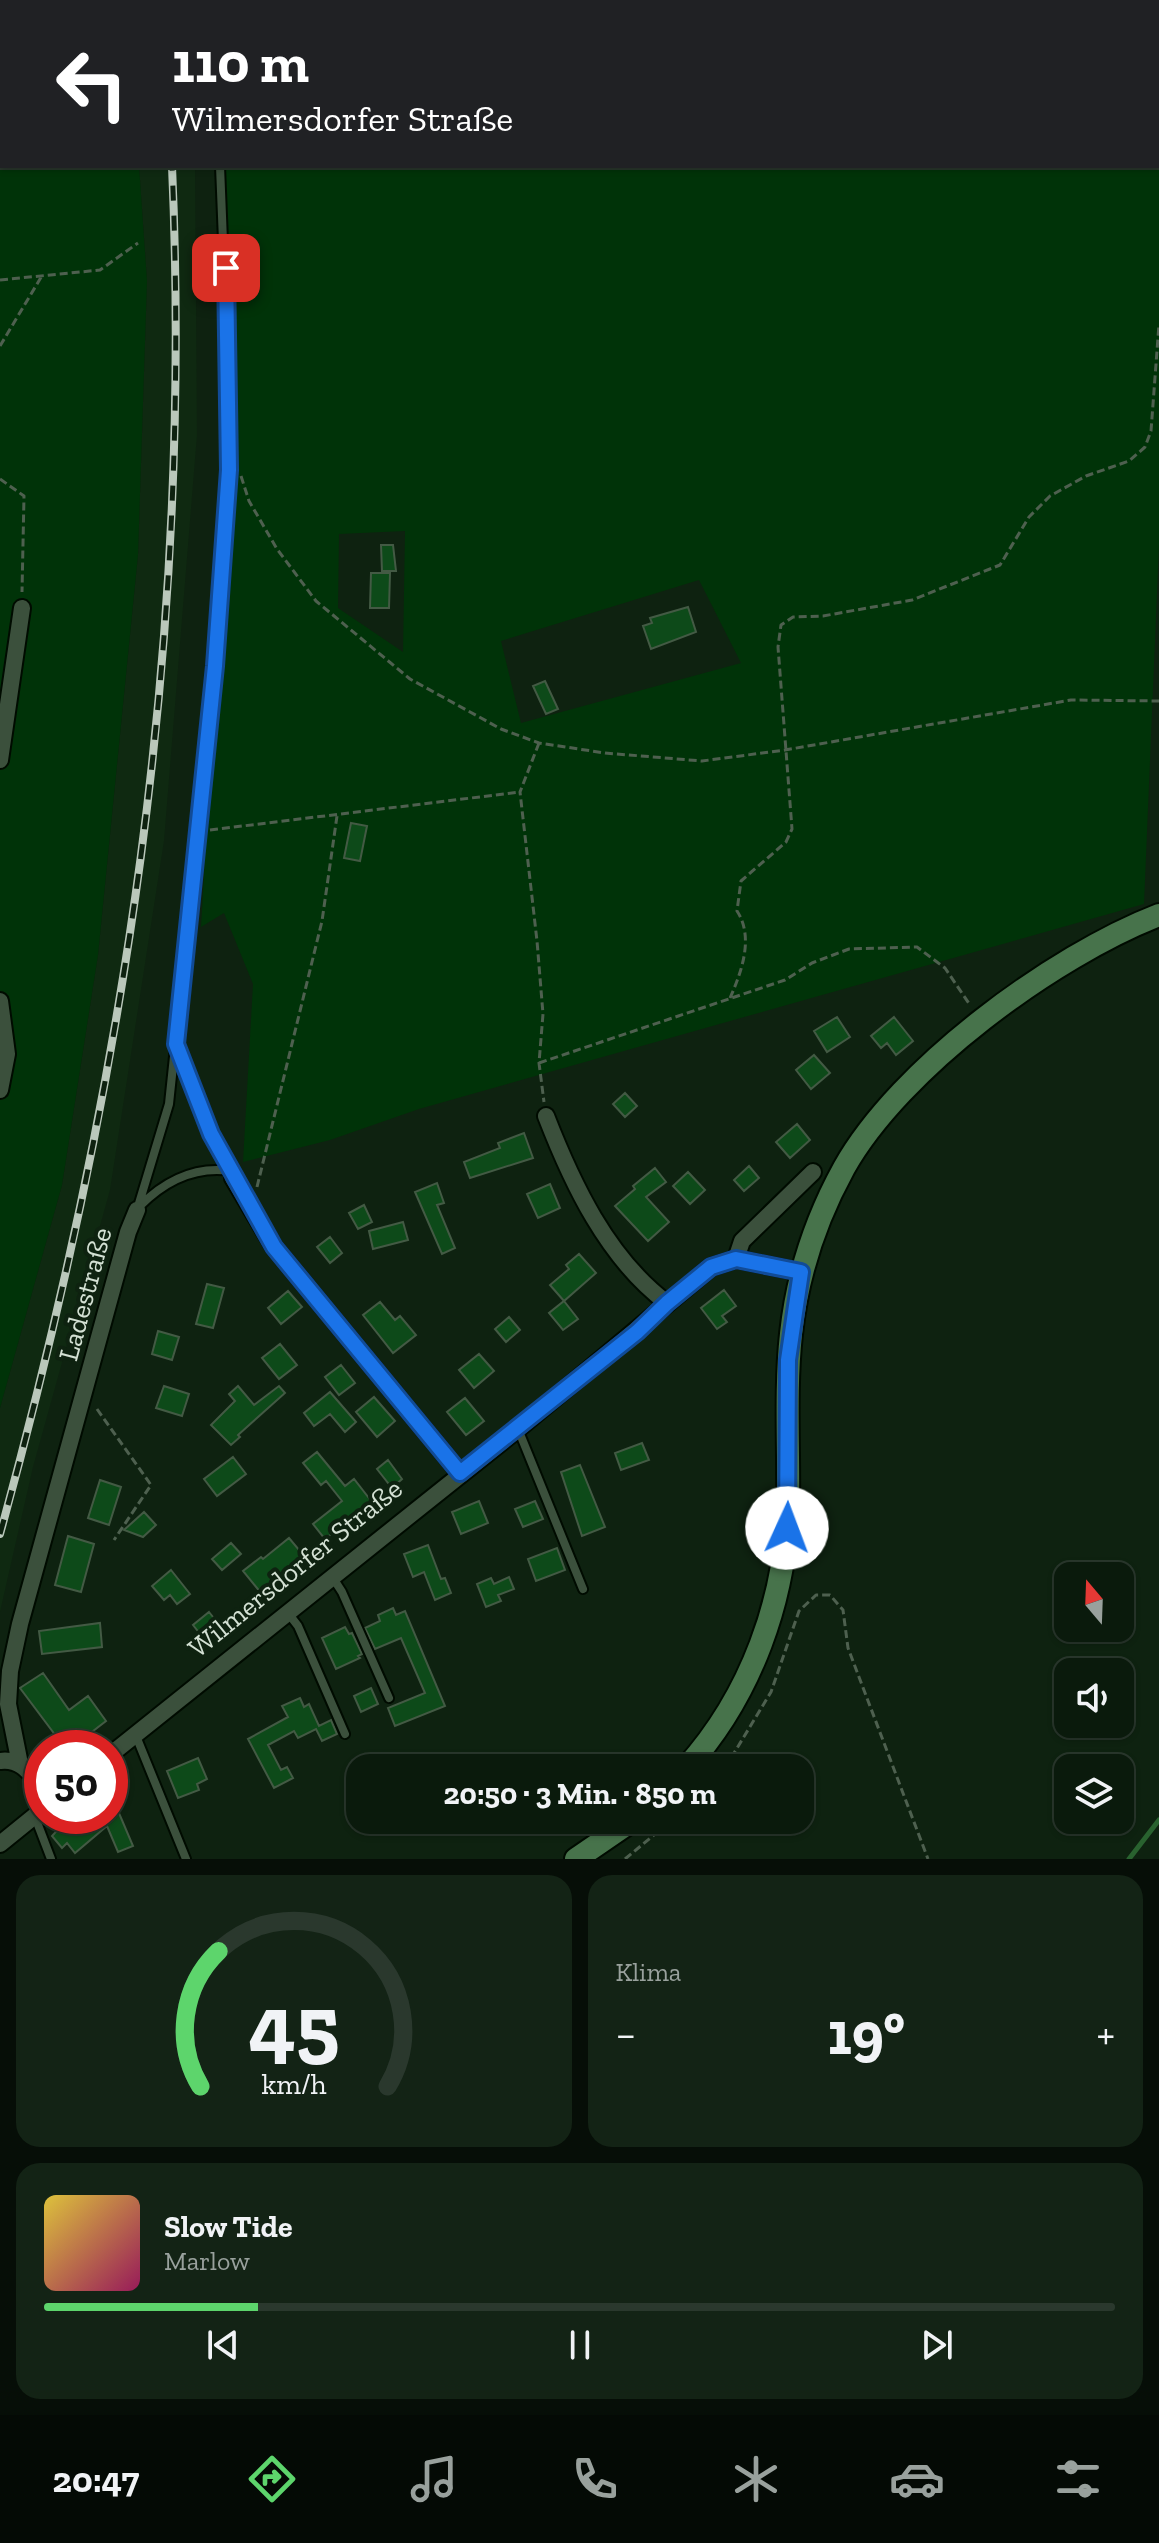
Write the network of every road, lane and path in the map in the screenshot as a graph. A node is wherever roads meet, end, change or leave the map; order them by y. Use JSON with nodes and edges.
{"nodes":[{"id":1,"x":220,"y":168,"type":"edge"},
{"id":2,"x":138,"y":243,"type":"dead end"},
{"id":3,"x":43,"y":274,"type":"junction"},
{"id":4,"x":0,"y":280,"type":"edge"},
{"id":5,"x":1159,"y":324,"type":"edge"},
{"id":6,"x":0,"y":346,"type":"edge"},
{"id":7,"x":240,"y":471,"type":"dead end"},
{"id":8,"x":0,"y":479,"type":"edge"},
{"id":9,"x":22,"y":608,"type":"joint"},
{"id":10,"x":1159,"y":701,"type":"edge"},
{"id":11,"x":539,"y":743,"type":"junction"},
{"id":12,"x":785,"y":750,"type":"junction"},
{"id":13,"x":0,"y":760,"type":"edge"},
{"id":14,"x":520,"y":792,"type":"junction"},
{"id":15,"x":337,"y":816,"type":"junction"},
{"id":16,"x":200,"y":831,"type":"junction"},
{"id":17,"x":1159,"y":915,"type":"edge"},
{"id":18,"x":730,"y":998,"type":"junction"},
{"id":19,"x":0,"y":1001,"type":"edge"},
{"id":20,"x":981,"y":1022,"type":"junction"},
{"id":21,"x":176,"y":1044,"type":"junction"},
{"id":22,"x":539,"y":1063,"type":"junction"},
{"id":23,"x":0,"y":1090,"type":"edge"},
{"id":24,"x":546,"y":1116,"type":"joint"},
{"id":25,"x":813,"y":1172,"type":"dead end"},
{"id":26,"x":232,"y":1174,"type":"junction"},
{"id":27,"x":252,"y":1209,"type":"junction"},
{"id":28,"x":137,"y":1210,"type":"junction"},
{"id":29,"x":736,"y":1259,"type":"junction"},
{"id":30,"x":801,"y":1272,"type":"junction"},
{"id":31,"x":667,"y":1303,"type":"junction"},
{"id":32,"x":85,"y":1392,"type":"junction"},
{"id":33,"x":518,"y":1429,"type":"junction"},
{"id":34,"x":460,"y":1473,"type":"junction"},
{"id":35,"x":114,"y":1540,"type":"dead end"},
{"id":36,"x":332,"y":1577,"type":"junction"},
{"id":37,"x":583,"y":1589,"type":"dead end"},
{"id":38,"x":288,"y":1613,"type":"junction"},
{"id":39,"x":389,"y":1698,"type":"dead end"},
{"id":40,"x":345,"y":1734,"type":"dead end"},
{"id":41,"x":135,"y":1735,"type":"junction"},
{"id":42,"x":128,"y":1741,"type":"edge"},
{"id":43,"x":696,"y":1754,"type":"edge"},
{"id":44,"x":733,"y":1754,"type":"edge"},
{"id":45,"x":0,"y":1761,"type":"edge"},
{"id":46,"x":20,"y":1764,"type":"junction"},
{"id":47,"x":24,"y":1768,"type":"edge"},
{"id":48,"x":24,"y":1824,"type":"edge"},
{"id":49,"x":44,"y":1834,"type":"edge"},
{"id":50,"x":613,"y":1834,"type":"edge"},
{"id":51,"x":655,"y":1834,"type":"edge"},
{"id":52,"x":0,"y":1844,"type":"edge"},
{"id":53,"x":51,"y":1859,"type":"edge"},
{"id":54,"x":186,"y":1859,"type":"edge"},
{"id":55,"x":576,"y":1859,"type":"edge"},
{"id":56,"x":625,"y":1859,"type":"edge"},
{"id":57,"x":928,"y":1859,"type":"edge"}],
"edges":[{"from":1,"to":16,"type":"lane"},
{"from":2,"to":3,"type":"path"},
{"from":3,"to":4,"type":"path"},
{"from":3,"to":6,"type":"path"},
{"from":5,"to":12,"type":"path"},
{"from":7,"to":11,"type":"path"},
{"from":8,"to":9,"type":"path"},
{"from":9,"to":13,"type":"street"},
{"from":10,"to":12,"type":"path"},
{"from":11,"to":12,"type":"path"},
{"from":11,"to":14,"type":"path"},
{"from":12,"to":18,"type":"path"},
{"from":14,"to":15,"type":"path"},
{"from":14,"to":22,"type":"path"},
{"from":15,"to":16,"type":"path"},
{"from":15,"to":27,"type":"path"},
{"from":16,"to":21,"type":"lane"},
{"from":17,"to":20,"type":"main road"},
{"from":18,"to":20,"type":"path"},
{"from":18,"to":22,"type":"path"},
{"from":19,"to":23,"type":"street"},
{"from":20,"to":30,"type":"main road"},
{"from":21,"to":26,"type":"lane"},
{"from":21,"to":28,"type":"lane"},
{"from":22,"to":24,"type":"path"},
{"from":24,"to":31,"type":"street"},
{"from":25,"to":29,"type":"street"},
{"from":26,"to":27,"type":"street"},
{"from":26,"to":28,"type":"lane"},
{"from":27,"to":34,"type":"street"},
{"from":28,"to":32,"type":"street","name":"Ladestraße"},
{"from":29,"to":30,"type":"street"},
{"from":29,"to":31,"type":"street","name":"Wilmersdorfer Straße"},
{"from":30,"to":43,"type":"main road"},
{"from":31,"to":33,"type":"street","name":"Wilmersdorfer Straße"},
{"from":32,"to":35,"type":"path","name":"Ladestraße"},
{"from":32,"to":46,"type":"street","name":"Ladestraße"},
{"from":33,"to":34,"type":"street","name":"Wilmersdorfer Straße"},
{"from":33,"to":37,"type":"lane"},
{"from":34,"to":36,"type":"street","name":"Wilmersdorfer Straße"},
{"from":36,"to":38,"type":"street","name":"Wilmersdorfer Straße"},
{"from":36,"to":39,"type":"lane"},
{"from":38,"to":40,"type":"lane"},
{"from":38,"to":41,"type":"street","name":"Wilmersdorfer Straße"},
{"from":41,"to":42,"type":"street","name":"Wilmersdorfer Straße"},
{"from":41,"to":54,"type":"lane"},
{"from":44,"to":57,"type":"path"},
{"from":45,"to":46,"type":"street"},
{"from":46,"to":47,"type":"street"},
{"from":48,"to":52,"type":"street"},
{"from":49,"to":53,"type":"lane"},
{"from":50,"to":55,"type":"main road"},
{"from":51,"to":56,"type":"path"}]}
